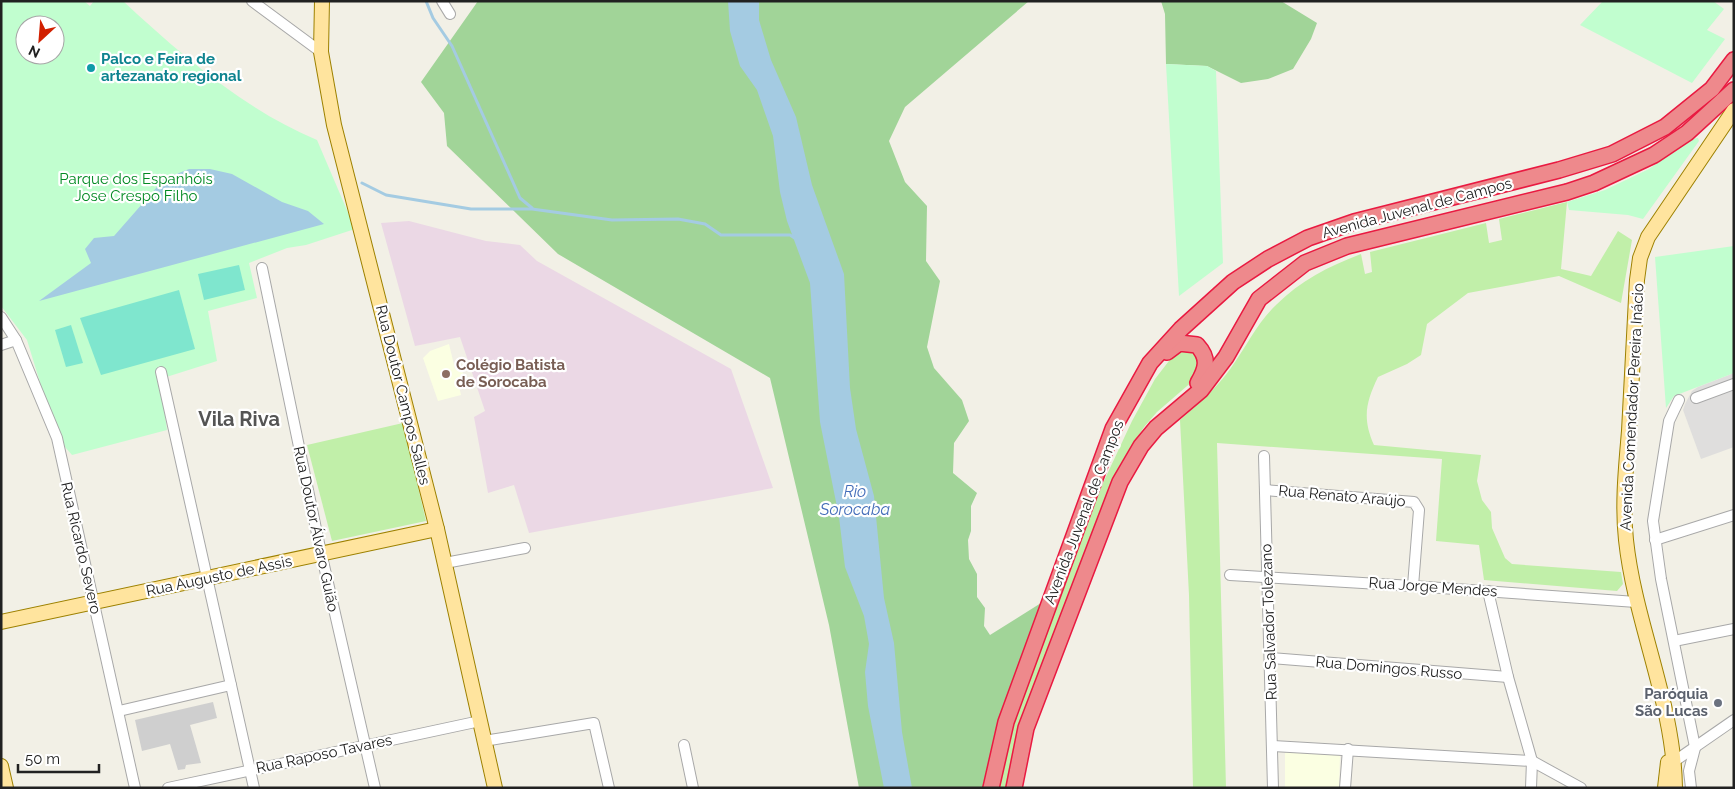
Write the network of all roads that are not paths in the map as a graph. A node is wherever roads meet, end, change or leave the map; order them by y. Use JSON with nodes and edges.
{"nodes":[{"id":1,"x":252,"y":1,"type":"edge"},
{"id":2,"x":322,"y":1,"type":"edge"},
{"id":3,"x":442,"y":1,"type":"edge"},
{"id":4,"x":450,"y":14,"type":"dead end"},
{"id":5,"x":321,"y":52,"type":"junction"},
{"id":6,"x":1734,"y":60,"type":"edge"},
{"id":7,"x":1734,"y":90,"type":"edge"},
{"id":8,"x":1734,"y":110,"type":"edge"},
{"id":9,"x":262,"y":268,"type":"dead end"},
{"id":10,"x":1,"y":317,"type":"edge"},
{"id":11,"x":16,"y":340,"type":"junction"},
{"id":12,"x":1,"y":344,"type":"edge"},
{"id":13,"x":161,"y":372,"type":"dead end"},
{"id":14,"x":1734,"y":384,"type":"edge"},
{"id":15,"x":1696,"y":398,"type":"dead end"},
{"id":16,"x":1679,"y":400,"type":"dead end"},
{"id":17,"x":1124,"y":409,"type":"junction"},
{"id":18,"x":1156,"y":428,"type":"junction"},
{"id":19,"x":1264,"y":456,"type":"dead end"},
{"id":20,"x":1265,"y":490,"type":"junction"},
{"id":21,"x":1734,"y":515,"type":"edge"},
{"id":22,"x":437,"y":529,"type":"junction"},
{"id":23,"x":1655,"y":540,"type":"junction"},
{"id":24,"x":525,"y":548,"type":"dead end"},
{"id":25,"x":321,"y":554,"type":"junction"},
{"id":26,"x":445,"y":563,"type":"junction"},
{"id":27,"x":1230,"y":575,"type":"dead end"},
{"id":28,"x":1268,"y":576,"type":"junction"},
{"id":29,"x":207,"y":578,"type":"junction"},
{"id":30,"x":1414,"y":586,"type":"junction"},
{"id":31,"x":1488,"y":591,"type":"junction"},
{"id":32,"x":94,"y":602,"type":"junction"},
{"id":33,"x":1636,"y":602,"type":"junction"},
{"id":34,"x":1,"y":622,"type":"edge"},
{"id":35,"x":1734,"y":629,"type":"edge"},
{"id":36,"x":1674,"y":641,"type":"junction"},
{"id":37,"x":1271,"y":658,"type":"junction"},
{"id":38,"x":1508,"y":677,"type":"junction"},
{"id":39,"x":231,"y":685,"type":"junction"},
{"id":40,"x":118,"y":711,"type":"junction"},
{"id":41,"x":1734,"y":720,"type":"edge"},
{"id":42,"x":480,"y":721,"type":"junction"},
{"id":43,"x":484,"y":741,"type":"junction"},
{"id":44,"x":684,"y":745,"type":"dead end"},
{"id":45,"x":365,"y":746,"type":"junction"},
{"id":46,"x":1273,"y":746,"type":"junction"},
{"id":47,"x":1695,"y":747,"type":"junction"},
{"id":48,"x":1348,"y":749,"type":"junction"},
{"id":49,"x":1532,"y":762,"type":"junction"},
{"id":50,"x":1671,"y":763,"type":"junction"},
{"id":51,"x":1,"y":766,"type":"edge"},
{"id":52,"x":250,"y":770,"type":"junction"},
{"id":53,"x":6,"y":788,"type":"edge"},
{"id":54,"x":135,"y":788,"type":"edge"},
{"id":55,"x":168,"y":788,"type":"edge"},
{"id":56,"x":254,"y":788,"type":"edge"},
{"id":57,"x":375,"y":788,"type":"edge"},
{"id":58,"x":495,"y":788,"type":"edge"},
{"id":59,"x":609,"y":788,"type":"edge"},
{"id":60,"x":694,"y":788,"type":"edge"},
{"id":61,"x":991,"y":788,"type":"edge"},
{"id":62,"x":1014,"y":788,"type":"edge"},
{"id":63,"x":1273,"y":788,"type":"edge"},
{"id":64,"x":1345,"y":788,"type":"edge"},
{"id":65,"x":1531,"y":788,"type":"edge"},
{"id":66,"x":1581,"y":788,"type":"edge"},
{"id":67,"x":1665,"y":788,"type":"edge"},
{"id":68,"x":1676,"y":788,"type":"edge"},
{"id":69,"x":1691,"y":788,"type":"edge"}],
"edges":[{"from":1,"to":5,"type":"street"},
{"from":2,"to":5,"type":"main road","name":"Rua Doutor Campos Salles"},
{"from":3,"to":4,"type":"street"},
{"from":5,"to":22,"type":"main road","name":"Rua Doutor Campos Salles"},
{"from":6,"to":17,"type":"highway","name":"Avenida Juvenal de Campos"},
{"from":7,"to":18,"type":"highway","name":"Avenida Juvenal de Campos"},
{"from":8,"to":33,"type":"main road","name":"Avenida Comendador Pereira Inácio"},
{"from":9,"to":25,"type":"street","name":"Rua Doutor Álvaro Guião"},
{"from":10,"to":11,"type":"street","name":"Rua Ricardo Severo"},
{"from":11,"to":12,"type":"street"},
{"from":11,"to":32,"type":"street","name":"Rua Ricardo Severo"},
{"from":13,"to":29,"type":"street"},
{"from":14,"to":15,"type":"street"},
{"from":16,"to":23,"type":"street"},
{"from":17,"to":18,"type":"highway"},
{"from":17,"to":61,"type":"highway","name":"Avenida Juvenal de Campos"},
{"from":18,"to":62,"type":"highway","name":"Avenida Juvenal de Campos"},
{"from":19,"to":20,"type":"street","name":"Rua Salvador Tolezano"},
{"from":20,"to":28,"type":"street","name":"Rua Salvador Tolezano"},
{"from":20,"to":30,"type":"street","name":"Rua Renato Araújo"},
{"from":21,"to":23,"type":"street"},
{"from":22,"to":25,"type":"main road","name":"Rua Augusto de Assis"},
{"from":22,"to":26,"type":"main road","name":"Rua Doutor Campos Salles"},
{"from":23,"to":36,"type":"street"},
{"from":24,"to":26,"type":"street"},
{"from":25,"to":29,"type":"main road","name":"Rua Augusto de Assis"},
{"from":25,"to":45,"type":"street","name":"Rua Doutor Álvaro Guião"},
{"from":26,"to":42,"type":"main road","name":"Rua Doutor Campos Salles"},
{"from":27,"to":28,"type":"street","name":"Rua Jorge Mendes"},
{"from":28,"to":30,"type":"street","name":"Rua Jorge Mendes"},
{"from":28,"to":37,"type":"street","name":"Rua Salvador Tolezano"},
{"from":29,"to":32,"type":"main road","name":"Rua Augusto de Assis"},
{"from":29,"to":39,"type":"street"},
{"from":30,"to":31,"type":"street","name":"Rua Jorge Mendes"},
{"from":31,"to":33,"type":"street","name":"Rua Jorge Mendes"},
{"from":31,"to":38,"type":"street"},
{"from":32,"to":34,"type":"main road","name":"Rua Augusto de Assis"},
{"from":32,"to":40,"type":"street","name":"Rua Ricardo Severo"},
{"from":33,"to":50,"type":"main road","name":"Avenida Comendador Pereira Inácio"},
{"from":35,"to":36,"type":"street"},
{"from":36,"to":47,"type":"street"},
{"from":37,"to":38,"type":"street","name":"Rua Domingos Russo"},
{"from":37,"to":46,"type":"street","name":"Rua Salvador Tolezano"},
{"from":38,"to":49,"type":"street"},
{"from":39,"to":40,"type":"street"},
{"from":39,"to":52,"type":"street"},
{"from":40,"to":54,"type":"street","name":"Rua Ricardo Severo"},
{"from":41,"to":47,"type":"street"},
{"from":42,"to":43,"type":"main road","name":"Rua Doutor Campos Salles"},
{"from":42,"to":45,"type":"street","name":"Rua Raposo Tavares"},
{"from":43,"to":58,"type":"main road","name":"Rua Doutor Campos Salles"},
{"from":43,"to":59,"type":"street"},
{"from":44,"to":60,"type":"street"},
{"from":45,"to":52,"type":"street","name":"Rua Raposo Tavares"},
{"from":45,"to":57,"type":"street","name":"Rua Doutor Álvaro Guião"},
{"from":46,"to":48,"type":"street"},
{"from":46,"to":63,"type":"street","name":"Rua Salvador Tolezano"},
{"from":47,"to":50,"type":"street"},
{"from":47,"to":69,"type":"street"},
{"from":48,"to":49,"type":"street"},
{"from":48,"to":64,"type":"street"},
{"from":49,"to":65,"type":"street"},
{"from":49,"to":66,"type":"street"},
{"from":50,"to":67,"type":"main road","name":"Avenida Comendador Pereira Inácio"},
{"from":50,"to":68,"type":"main road","name":"Avenida Comendador Pereira Inácio"},
{"from":51,"to":53,"type":"main road"},
{"from":52,"to":55,"type":"street","name":"Rua Raposo Tavares"},
{"from":52,"to":56,"type":"street"}]}
